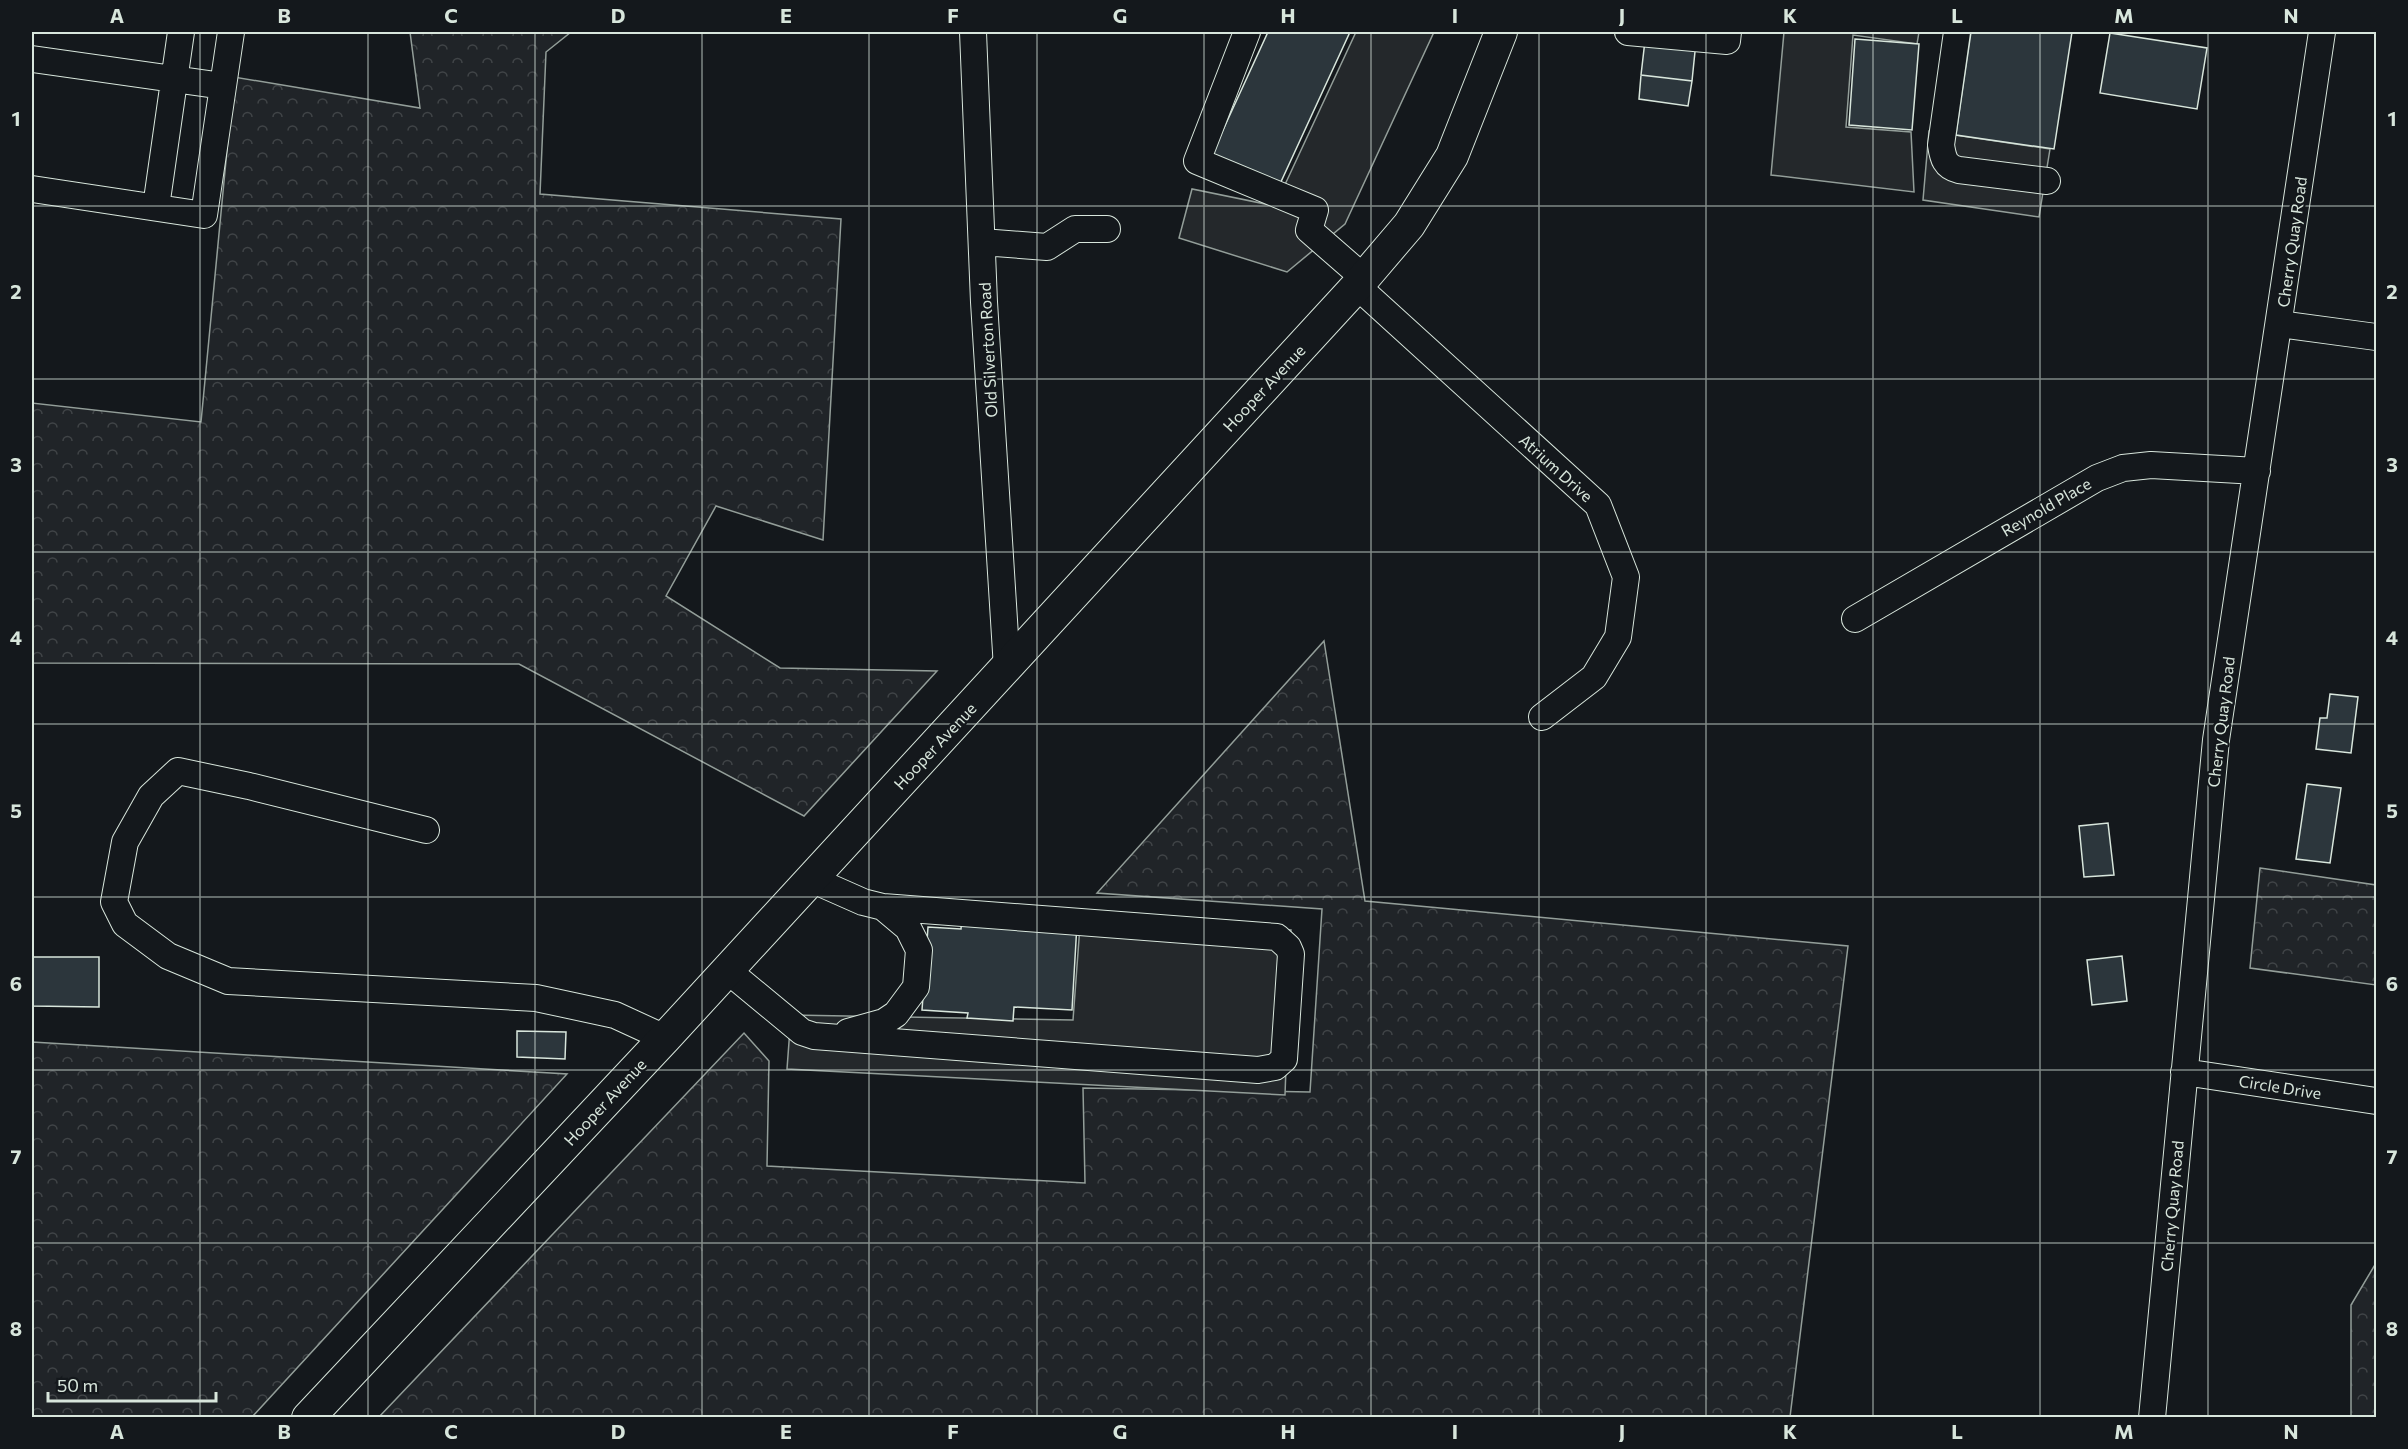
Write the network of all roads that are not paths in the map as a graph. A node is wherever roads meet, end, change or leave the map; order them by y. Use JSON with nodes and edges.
{"nodes":[{"id":1,"x":181,"y":32,"type":"edge"},
{"id":2,"x":231,"y":32,"type":"edge"},
{"id":3,"x":973,"y":32,"type":"edge"},
{"id":4,"x":1247,"y":32,"type":"edge"},
{"id":5,"x":1499,"y":32,"type":"edge"},
{"id":6,"x":1628,"y":32,"type":"edge"},
{"id":7,"x":1728,"y":32,"type":"edge"},
{"id":8,"x":1957,"y":32,"type":"edge"},
{"id":9,"x":2322,"y":32,"type":"edge"},
{"id":10,"x":32,"y":59,"type":"edge"},
{"id":11,"x":174,"y":80,"type":"junction"},
{"id":12,"x":223,"y":86,"type":"junction"},
{"id":13,"x":2047,"y":181,"type":"dead end"},
{"id":14,"x":32,"y":189,"type":"edge"},
{"id":15,"x":156,"y":207,"type":"junction"},
{"id":16,"x":1107,"y":230,"type":"dead end"},
{"id":17,"x":982,"y":242,"type":"junction"},
{"id":18,"x":1361,"y":282,"type":"junction"},
{"id":19,"x":2280,"y":324,"type":"junction"},
{"id":20,"x":2376,"y":337,"type":"edge"},
{"id":21,"x":2257,"y":471,"type":"junction"},
{"id":22,"x":1855,"y":619,"type":"dead end"},
{"id":23,"x":1007,"y":668,"type":"junction"},
{"id":24,"x":1542,"y":717,"type":"dead end"},
{"id":25,"x":426,"y":830,"type":"dead end"},
{"id":26,"x":811,"y":879,"type":"junction"},
{"id":27,"x":884,"y":908,"type":"junction"},
{"id":28,"x":728,"y":970,"type":"junction"},
{"id":29,"x":814,"y":1036,"type":"junction"},
{"id":30,"x":665,"y":1038,"type":"junction"},
{"id":31,"x":2184,"y":1072,"type":"junction"},
{"id":32,"x":2376,"y":1101,"type":"edge"},
{"id":33,"x":308,"y":1418,"type":"edge"},
{"id":34,"x":2152,"y":1418,"type":"edge"}],
"edges":[{"from":1,"to":11,"type":"street"},
{"from":2,"to":12,"type":"street"},
{"from":3,"to":17,"type":"street","name":"Old Silverton Road"},
{"from":4,"to":18,"type":"street","name":"Atrium Drive"},
{"from":5,"to":18,"type":"main road","name":"Hooper Avenue"},
{"from":6,"to":7,"type":"street"},
{"from":8,"to":13,"type":"street"},
{"from":9,"to":19,"type":"street","name":"Cherry Quay Road"},
{"from":10,"to":11,"type":"street"},
{"from":11,"to":12,"type":"street"},
{"from":11,"to":15,"type":"street"},
{"from":12,"to":15,"type":"street"},
{"from":14,"to":15,"type":"street"},
{"from":16,"to":17,"type":"street"},
{"from":17,"to":23,"type":"street","name":"Old Silverton Road"},
{"from":18,"to":23,"type":"main road","name":"Hooper Avenue"},
{"from":18,"to":24,"type":"street","name":"Atrium Drive"},
{"from":19,"to":20,"type":"street"},
{"from":19,"to":21,"type":"street","name":"Cherry Quay Road"},
{"from":21,"to":22,"type":"street","name":"Reynold Place"},
{"from":21,"to":31,"type":"street","name":"Cherry Quay Road"},
{"from":23,"to":26,"type":"main road","name":"Hooper Avenue"},
{"from":25,"to":30,"type":"street"},
{"from":26,"to":27,"type":"street"},
{"from":26,"to":28,"type":"main road","name":"Hooper Avenue"},
{"from":27,"to":29,"type":"street"},
{"from":27,"to":29,"type":"street"},
{"from":28,"to":29,"type":"street"},
{"from":28,"to":30,"type":"main road","name":"Hooper Avenue"},
{"from":30,"to":33,"type":"main road","name":"Hooper Avenue"},
{"from":31,"to":32,"type":"street","name":"Circle Drive"},
{"from":31,"to":34,"type":"street","name":"Cherry Quay Road"}]}
